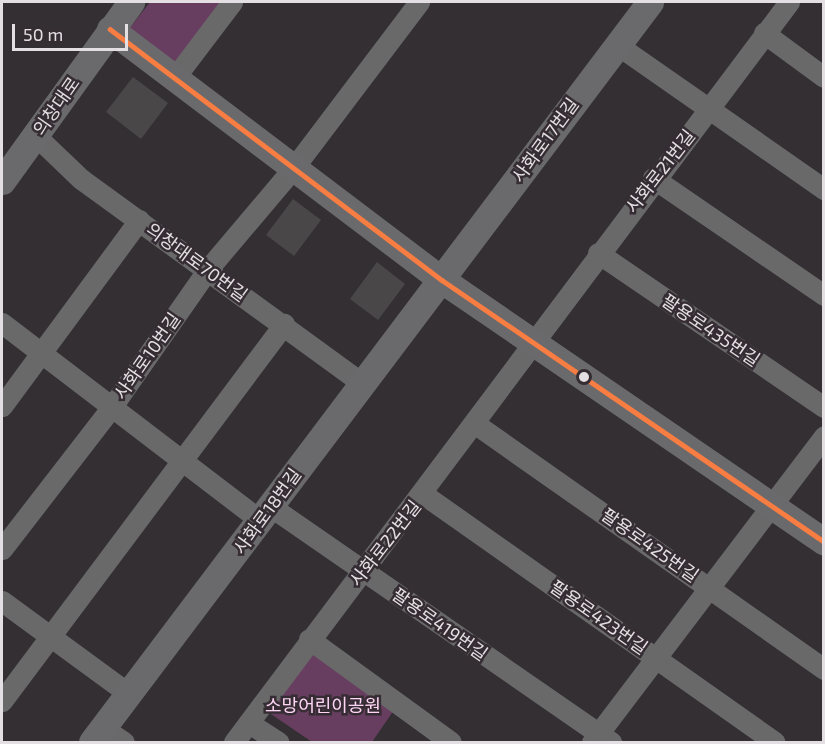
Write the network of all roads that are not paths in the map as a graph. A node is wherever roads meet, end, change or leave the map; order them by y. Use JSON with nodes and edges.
{"nodes":[{"id":1,"x":131,"y":2,"type":"edge"},
{"id":2,"x":232,"y":2,"type":"edge"},
{"id":3,"x":419,"y":2,"type":"edge"},
{"id":4,"x":650,"y":2,"type":"edge"},
{"id":5,"x":789,"y":2,"type":"edge"},
{"id":6,"x":110,"y":29,"type":"junction"},
{"id":7,"x":764,"y":33,"type":"junction"},
{"id":8,"x":616,"y":44,"type":"junction"},
{"id":9,"x":176,"y":76,"type":"junction"},
{"id":10,"x":824,"y":76,"type":"edge"},
{"id":11,"x":709,"y":109,"type":"junction"},
{"id":12,"x":36,"y":136,"type":"junction"},
{"id":13,"x":296,"y":166,"type":"junction"},
{"id":14,"x":653,"y":178,"type":"junction"},
{"id":15,"x":2,"y":181,"type":"edge"},
{"id":16,"x":824,"y":189,"type":"edge"},
{"id":17,"x":139,"y":220,"type":"junction"},
{"id":18,"x":598,"y":253,"type":"junction"},
{"id":19,"x":208,"y":270,"type":"junction"},
{"id":20,"x":442,"y":280,"type":"junction"},
{"id":21,"x":824,"y":295,"type":"edge"},
{"id":22,"x":2,"y":323,"type":"edge"},
{"id":23,"x":284,"y":324,"type":"junction"},
{"id":24,"x":534,"y":341,"type":"junction"},
{"id":25,"x":42,"y":352,"type":"junction"},
{"id":26,"x":362,"y":383,"type":"junction"},
{"id":27,"x":2,"y":406,"type":"edge"},
{"id":28,"x":824,"y":407,"type":"edge"},
{"id":29,"x":111,"y":408,"type":"junction"},
{"id":30,"x":474,"y":423,"type":"junction"},
{"id":31,"x":824,"y":436,"type":"edge"},
{"id":32,"x":184,"y":459,"type":"junction"},
{"id":33,"x":423,"y":494,"type":"junction"},
{"id":34,"x":771,"y":507,"type":"junction"},
{"id":35,"x":266,"y":514,"type":"junction"},
{"id":36,"x":824,"y":542,"type":"edge"},
{"id":37,"x":2,"y":549,"type":"edge"},
{"id":38,"x":363,"y":571,"type":"junction"},
{"id":39,"x":712,"y":588,"type":"junction"},
{"id":40,"x":2,"y":601,"type":"edge"},
{"id":41,"x":50,"y":636,"type":"junction"},
{"id":42,"x":309,"y":639,"type":"junction"},
{"id":43,"x":659,"y":660,"type":"junction"},
{"id":44,"x":824,"y":669,"type":"edge"},
{"id":45,"x":129,"y":694,"type":"junction"},
{"id":46,"x":2,"y":701,"type":"edge"},
{"id":47,"x":249,"y":723,"type":"junction"},
{"id":48,"x":107,"y":738,"type":"edge"},
{"id":49,"x":601,"y":740,"type":"edge"},
{"id":50,"x":234,"y":742,"type":"edge"},
{"id":51,"x":278,"y":742,"type":"edge"},
{"id":52,"x":451,"y":742,"type":"edge"},
{"id":53,"x":774,"y":742,"type":"edge"}],
"edges":[{"from":1,"to":6,"type":"main road","name":"의창대로"},
{"from":2,"to":9,"type":"street"},
{"from":3,"to":13,"type":"street","name":"사화로10번길"},
{"from":4,"to":8,"type":"main road","name":"사화로17번길"},
{"from":5,"to":7,"type":"street","name":"사화로21번길"},
{"from":6,"to":9,"type":"main road"},
{"from":6,"to":12,"type":"main road","name":"의창대로"},
{"from":7,"to":10,"type":"street"},
{"from":7,"to":11,"type":"street","name":"사화로21번길"},
{"from":8,"to":11,"type":"street"},
{"from":8,"to":20,"type":"main road","name":"사화로17번길"},
{"from":9,"to":13,"type":"main road"},
{"from":11,"to":14,"type":"street","name":"사화로21번길"},
{"from":11,"to":16,"type":"street"},
{"from":12,"to":15,"type":"main road","name":"의창대로"},
{"from":12,"to":17,"type":"street","name":"의창대로70번길"},
{"from":13,"to":19,"type":"street","name":"사화로10번길"},
{"from":13,"to":20,"type":"main road"},
{"from":14,"to":18,"type":"street","name":"사화로21번길"},
{"from":14,"to":21,"type":"street"},
{"from":17,"to":19,"type":"street","name":"의창대로70번길"},
{"from":17,"to":25,"type":"street"},
{"from":18,"to":24,"type":"street","name":"사화로21번길"},
{"from":18,"to":28,"type":"street","name":"팔용로435번길"},
{"from":19,"to":23,"type":"street","name":"의창대로70번길"},
{"from":19,"to":29,"type":"street","name":"사화로10번길"},
{"from":20,"to":24,"type":"main road"},
{"from":20,"to":26,"type":"main road","name":"사화로18번길"},
{"from":22,"to":25,"type":"street","name":"팔용로419번길"},
{"from":23,"to":26,"type":"street","name":"의창대로70번길"},
{"from":23,"to":32,"type":"street"},
{"from":24,"to":30,"type":"street","name":"사화로22번길"},
{"from":24,"to":34,"type":"main road"},
{"from":25,"to":27,"type":"street"},
{"from":25,"to":29,"type":"street","name":"팔용로419번길"},
{"from":26,"to":35,"type":"main road","name":"사화로18번길"},
{"from":29,"to":32,"type":"street","name":"팔용로419번길"},
{"from":29,"to":37,"type":"street","name":"사화로10번길"},
{"from":30,"to":33,"type":"street","name":"사화로22번길"},
{"from":30,"to":39,"type":"street","name":"팔용로425번길"},
{"from":31,"to":34,"type":"street"},
{"from":32,"to":35,"type":"street","name":"팔용로419번길"},
{"from":32,"to":41,"type":"street"},
{"from":33,"to":38,"type":"street","name":"사화로22번길"},
{"from":33,"to":43,"type":"street","name":"팔용로423번길"},
{"from":34,"to":36,"type":"main road"},
{"from":34,"to":39,"type":"street"},
{"from":35,"to":38,"type":"street","name":"팔용로419번길"},
{"from":35,"to":45,"type":"main road","name":"사화로18번길"},
{"from":38,"to":42,"type":"street","name":"사화로22번길"},
{"from":38,"to":49,"type":"street","name":"팔용로419번길"},
{"from":39,"to":43,"type":"street"},
{"from":39,"to":44,"type":"street","name":"팔용로425번길"},
{"from":40,"to":41,"type":"street"},
{"from":41,"to":45,"type":"street"},
{"from":41,"to":46,"type":"street"},
{"from":42,"to":47,"type":"street","name":"사화로22번길"},
{"from":42,"to":52,"type":"street"},
{"from":43,"to":49,"type":"street"},
{"from":43,"to":53,"type":"street","name":"팔용로423번길"},
{"from":45,"to":48,"type":"main road","name":"사화로18번길"},
{"from":47,"to":50,"type":"street","name":"사화로22번길"},
{"from":47,"to":51,"type":"street"}]}
